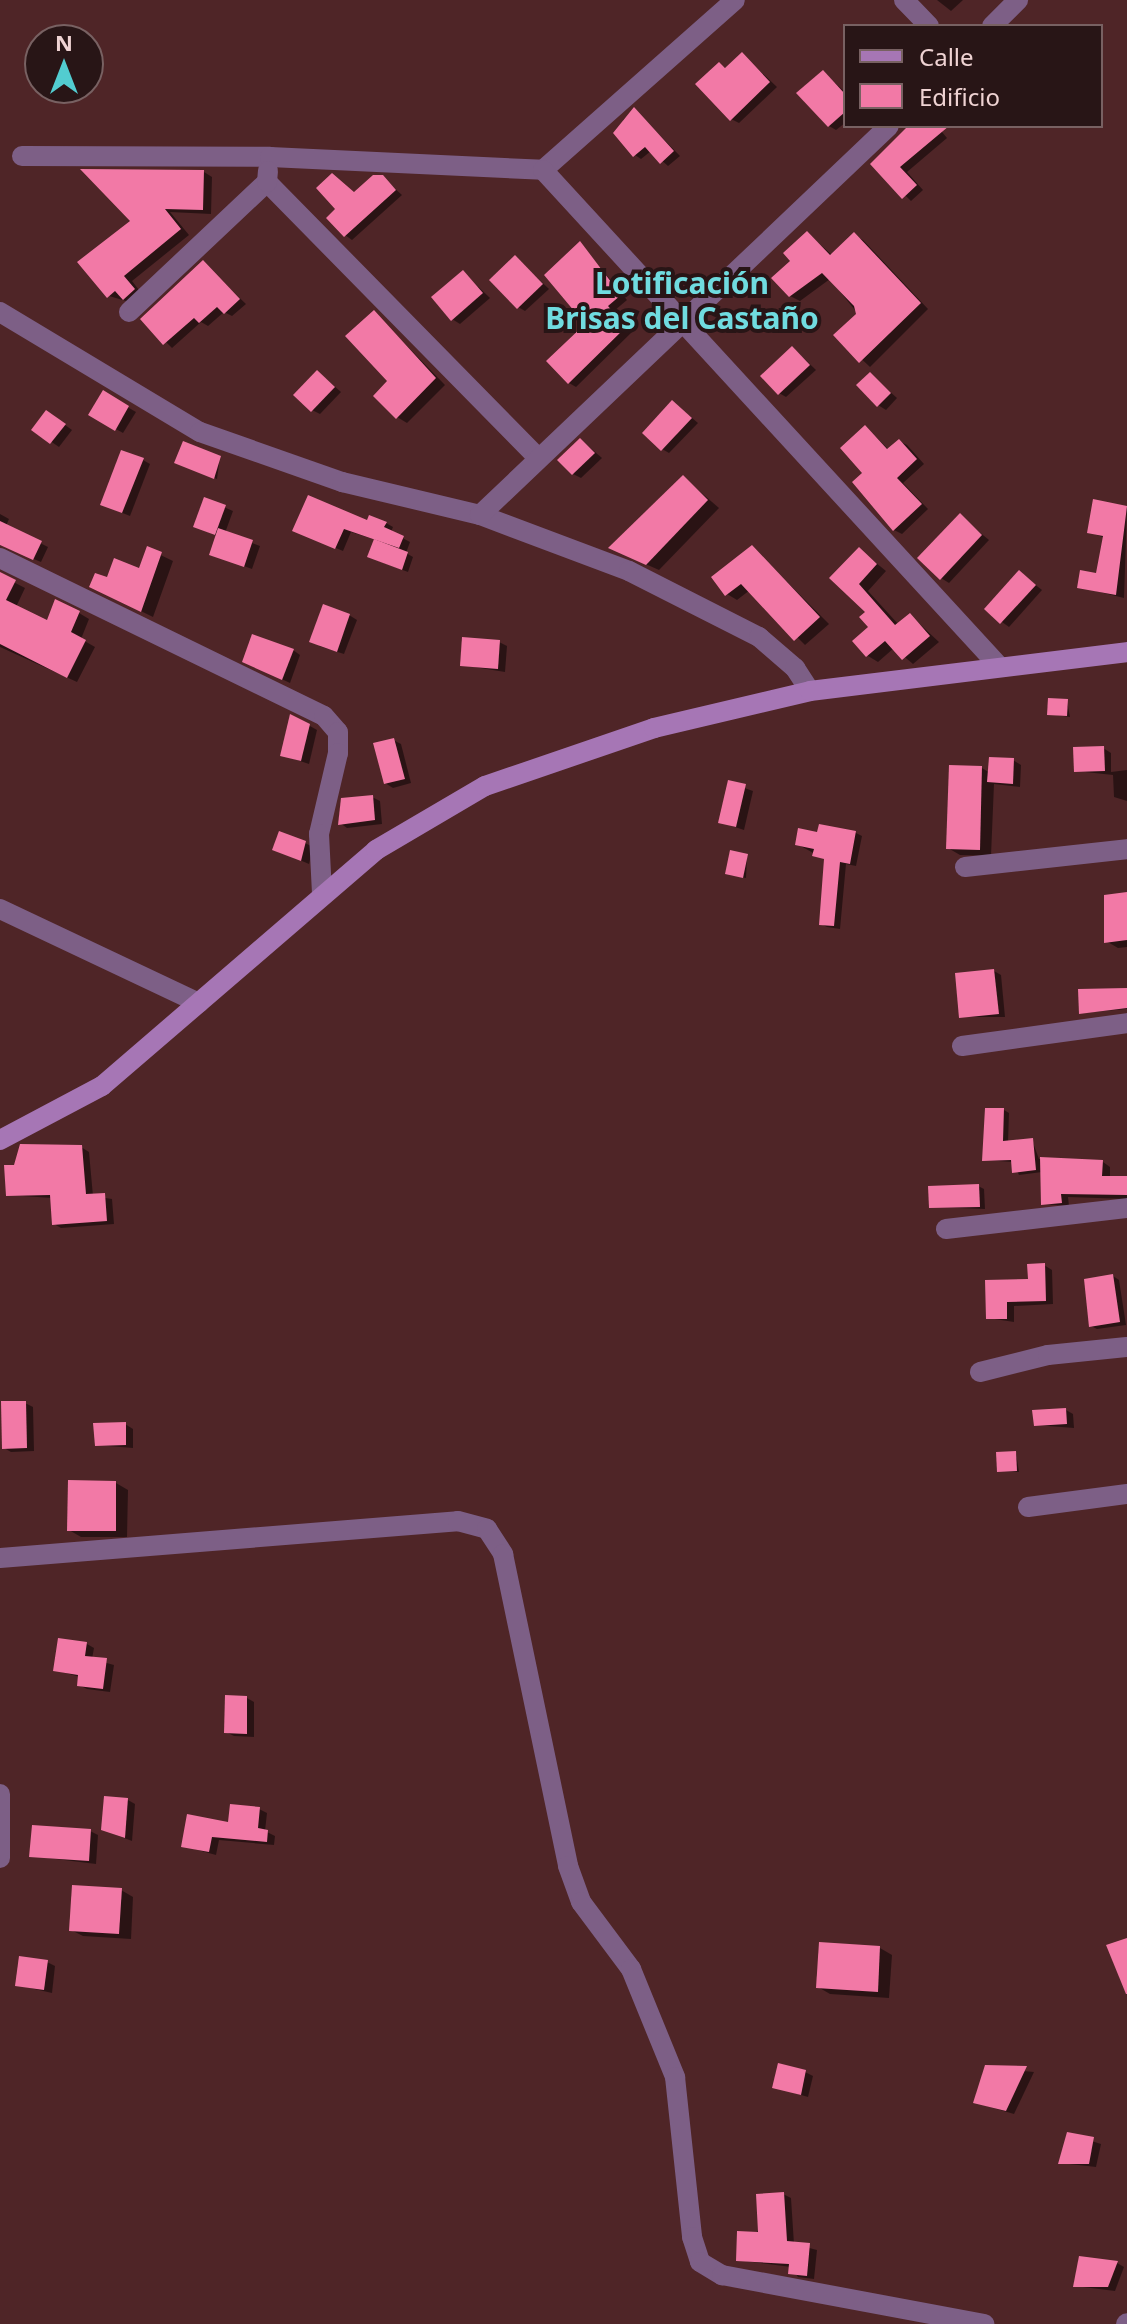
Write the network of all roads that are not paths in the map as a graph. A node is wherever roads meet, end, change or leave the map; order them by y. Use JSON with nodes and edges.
{"nodes":[{"id":1,"x":735,"y":0,"type":"edge"},
{"id":2,"x":904,"y":0,"type":"edge"},
{"id":3,"x":1018,"y":0,"type":"edge"},
{"id":4,"x":927,"y":24,"type":"edge"},
{"id":5,"x":994,"y":24,"type":"edge"},
{"id":6,"x":887,"y":128,"type":"edge"},
{"id":7,"x":22,"y":156,"type":"dead end"},
{"id":8,"x":270,"y":157,"type":"junction"},
{"id":9,"x":543,"y":170,"type":"junction"},
{"id":10,"x":267,"y":182,"type":"junction"},
{"id":11,"x":0,"y":312,"type":"edge"},
{"id":12,"x":129,"y":312,"type":"dead end"},
{"id":13,"x":682,"y":326,"type":"junction"},
{"id":14,"x":538,"y":458,"type":"junction"},
{"id":15,"x":480,"y":515,"type":"junction"},
{"id":16,"x":0,"y":558,"type":"edge"},
{"id":17,"x":1127,"y":652,"type":"edge"},
{"id":18,"x":998,"y":665,"type":"junction"},
{"id":19,"x":810,"y":691,"type":"junction"},
{"id":20,"x":1127,"y":849,"type":"edge"},
{"id":21,"x":965,"y":867,"type":"dead end"},
{"id":22,"x":322,"y":894,"type":"junction"},
{"id":23,"x":0,"y":909,"type":"edge"},
{"id":24,"x":199,"y":1003,"type":"junction"},
{"id":25,"x":1127,"y":1023,"type":"edge"},
{"id":26,"x":962,"y":1046,"type":"dead end"},
{"id":27,"x":0,"y":1140,"type":"edge"},
{"id":28,"x":1127,"y":1208,"type":"edge"},
{"id":29,"x":946,"y":1229,"type":"dead end"},
{"id":30,"x":1127,"y":1347,"type":"edge"},
{"id":31,"x":980,"y":1372,"type":"dead end"},
{"id":32,"x":1127,"y":1494,"type":"edge"},
{"id":33,"x":1028,"y":1507,"type":"dead end"},
{"id":34,"x":0,"y":1558,"type":"edge"},
{"id":35,"x":0,"y":1794,"type":"edge"},
{"id":36,"x":0,"y":1858,"type":"edge"},
{"id":37,"x":984,"y":2324,"type":"edge"}],
"edges":[{"from":1,"to":9,"type":"street"},
{"from":2,"to":4,"type":"street"},
{"from":3,"to":5,"type":"street"},
{"from":6,"to":13,"type":"street"},
{"from":7,"to":8,"type":"street"},
{"from":8,"to":9,"type":"street"},
{"from":8,"to":10,"type":"street"},
{"from":9,"to":13,"type":"street"},
{"from":10,"to":12,"type":"street"},
{"from":10,"to":14,"type":"street"},
{"from":11,"to":15,"type":"street"},
{"from":13,"to":14,"type":"street"},
{"from":13,"to":18,"type":"street"},
{"from":14,"to":15,"type":"street"},
{"from":15,"to":19,"type":"street"},
{"from":16,"to":22,"type":"street"},
{"from":17,"to":18,"type":"street"},
{"from":18,"to":19,"type":"street"},
{"from":19,"to":22,"type":"street"},
{"from":20,"to":21,"type":"street"},
{"from":22,"to":24,"type":"street"},
{"from":23,"to":24,"type":"street"},
{"from":24,"to":27,"type":"street"},
{"from":25,"to":26,"type":"street"},
{"from":28,"to":29,"type":"street"},
{"from":30,"to":31,"type":"street"},
{"from":32,"to":33,"type":"street"},
{"from":34,"to":37,"type":"street"},
{"from":35,"to":36,"type":"street"}]}
